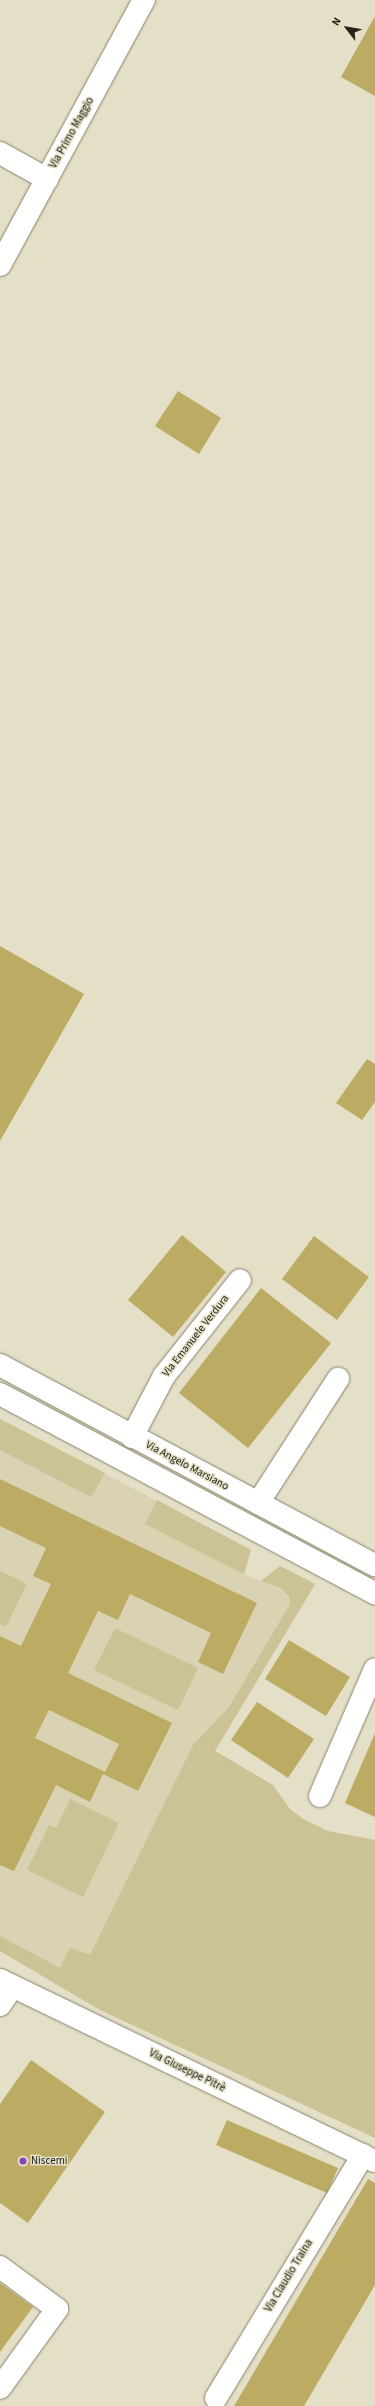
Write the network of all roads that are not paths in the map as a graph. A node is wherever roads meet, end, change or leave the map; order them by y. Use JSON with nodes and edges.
{"nodes":[{"id":1,"x":144,"y":0,"type":"edge"},
{"id":2,"x":0,"y":153,"type":"edge"},
{"id":3,"x":47,"y":179,"type":"junction"},
{"id":4,"x":0,"y":265,"type":"edge"},
{"id":5,"x":240,"y":1280,"type":"dead end"},
{"id":6,"x":0,"y":1366,"type":"edge"},
{"id":7,"x":338,"y":1379,"type":"dead end"},
{"id":8,"x":0,"y":1394,"type":"edge"},
{"id":9,"x":132,"y":1437,"type":"junction"},
{"id":10,"x":258,"y":1503,"type":"junction"},
{"id":11,"x":375,"y":1565,"type":"edge"},
{"id":12,"x":375,"y":1593,"type":"edge"},
{"id":13,"x":375,"y":1669,"type":"edge"},
{"id":14,"x":320,"y":1796,"type":"dead end"},
{"id":15,"x":6,"y":1984,"type":"edge"},
{"id":16,"x":0,"y":2005,"type":"edge"},
{"id":17,"x":369,"y":2158,"type":"edge"},
{"id":18,"x":0,"y":2267,"type":"edge"},
{"id":19,"x":0,"y":2388,"type":"edge"},
{"id":20,"x":216,"y":2398,"type":"dead end"}],
"edges":[{"from":1,"to":3,"type":"street","name":"Via Primo Maggio"},
{"from":2,"to":3,"type":"street"},
{"from":3,"to":4,"type":"street","name":"Via Primo Maggio"},
{"from":5,"to":9,"type":"street","name":"Via Emanuele Verdura"},
{"from":6,"to":9,"type":"street","name":"Via Angelo Marsiano"},
{"from":7,"to":10,"type":"street"},
{"from":8,"to":12,"type":"street"},
{"from":9,"to":10,"type":"street","name":"Via Angelo Marsiano"},
{"from":10,"to":11,"type":"street","name":"Via Angelo Marsiano"},
{"from":13,"to":14,"type":"street"},
{"from":15,"to":16,"type":"street"},
{"from":15,"to":17,"type":"street","name":"Via Giuseppe Pitrè"},
{"from":17,"to":20,"type":"street","name":"Via Claudio Traina"},
{"from":18,"to":19,"type":"street"}]}
